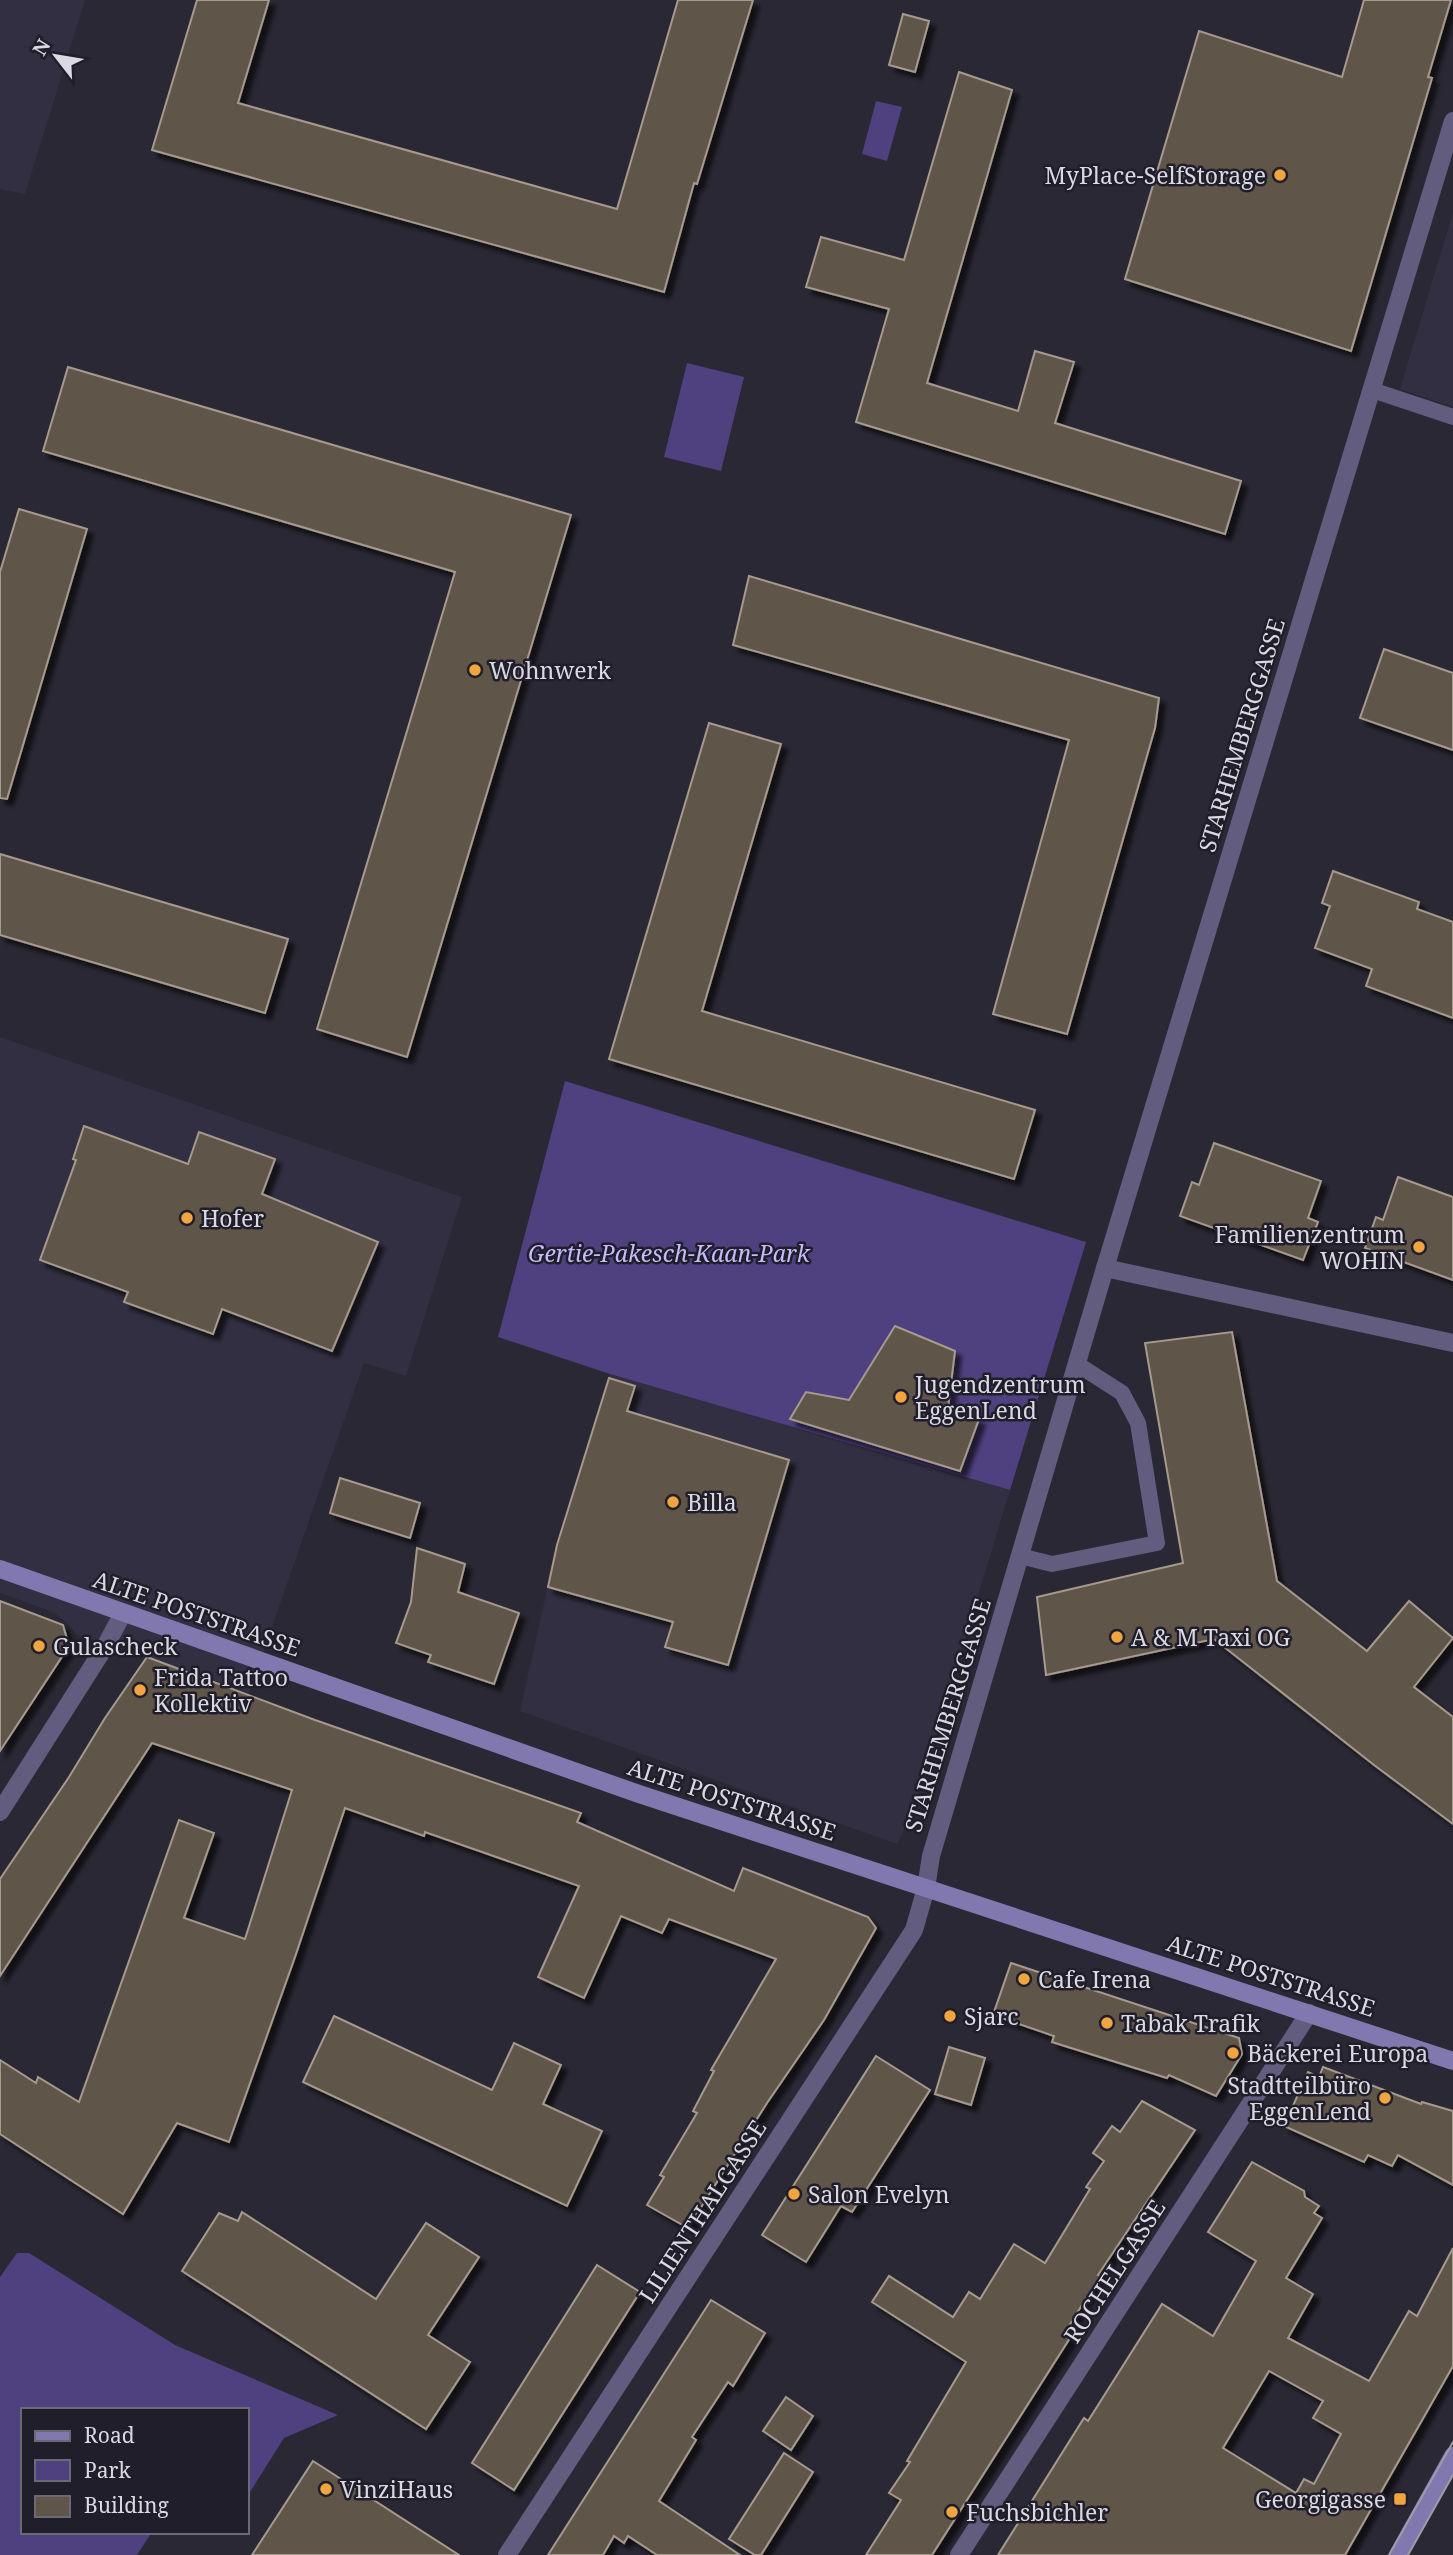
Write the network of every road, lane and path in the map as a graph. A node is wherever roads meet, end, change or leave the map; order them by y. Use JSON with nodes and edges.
{"nodes":[{"id":1,"x":1453,"y":121,"type":"edge"},
{"id":2,"x":1373,"y":390,"type":"junction"},
{"id":3,"x":1453,"y":417,"type":"edge"},
{"id":4,"x":1105,"y":1268,"type":"junction"},
{"id":5,"x":1453,"y":1343,"type":"edge"},
{"id":6,"x":1077,"y":1364,"type":"junction"},
{"id":7,"x":1020,"y":1556,"type":"junction"},
{"id":8,"x":0,"y":1570,"type":"edge"},
{"id":9,"x":123,"y":1613,"type":"junction"},
{"id":10,"x":0,"y":1812,"type":"edge"},
{"id":11,"x":926,"y":1888,"type":"junction"},
{"id":12,"x":1309,"y":2013,"type":"junction"},
{"id":13,"x":1453,"y":2061,"type":"edge"},
{"id":14,"x":1453,"y":2456,"type":"edge"},
{"id":15,"x":507,"y":2555,"type":"edge"},
{"id":16,"x":959,"y":2555,"type":"edge"},
{"id":17,"x":1398,"y":2555,"type":"edge"}],
"edges":[{"from":1,"to":2,"type":"street","name":"STARHEMBERGGASSE"},
{"from":2,"to":3,"type":"lane"},
{"from":2,"to":4,"type":"street","name":"STARHEMBERGGASSE"},
{"from":4,"to":5,"type":"street"},
{"from":4,"to":6,"type":"street","name":"STARHEMBERGGASSE"},
{"from":6,"to":7,"type":"street","name":"STARHEMBERGGASSE"},
{"from":6,"to":7,"type":"lane"},
{"from":7,"to":11,"type":"street","name":"STARHEMBERGGASSE"},
{"from":8,"to":9,"type":"main road","name":"ALTE POSTSTRASSE"},
{"from":9,"to":10,"type":"street"},
{"from":9,"to":11,"type":"main road","name":"ALTE POSTSTRASSE"},
{"from":11,"to":12,"type":"main road","name":"ALTE POSTSTRASSE"},
{"from":11,"to":15,"type":"street","name":"LILIENTHALGASSE"},
{"from":12,"to":13,"type":"main road","name":"ALTE POSTSTRASSE"},
{"from":12,"to":16,"type":"street","name":"ROCHELGASSE"},
{"from":14,"to":17,"type":"main road"}]}
